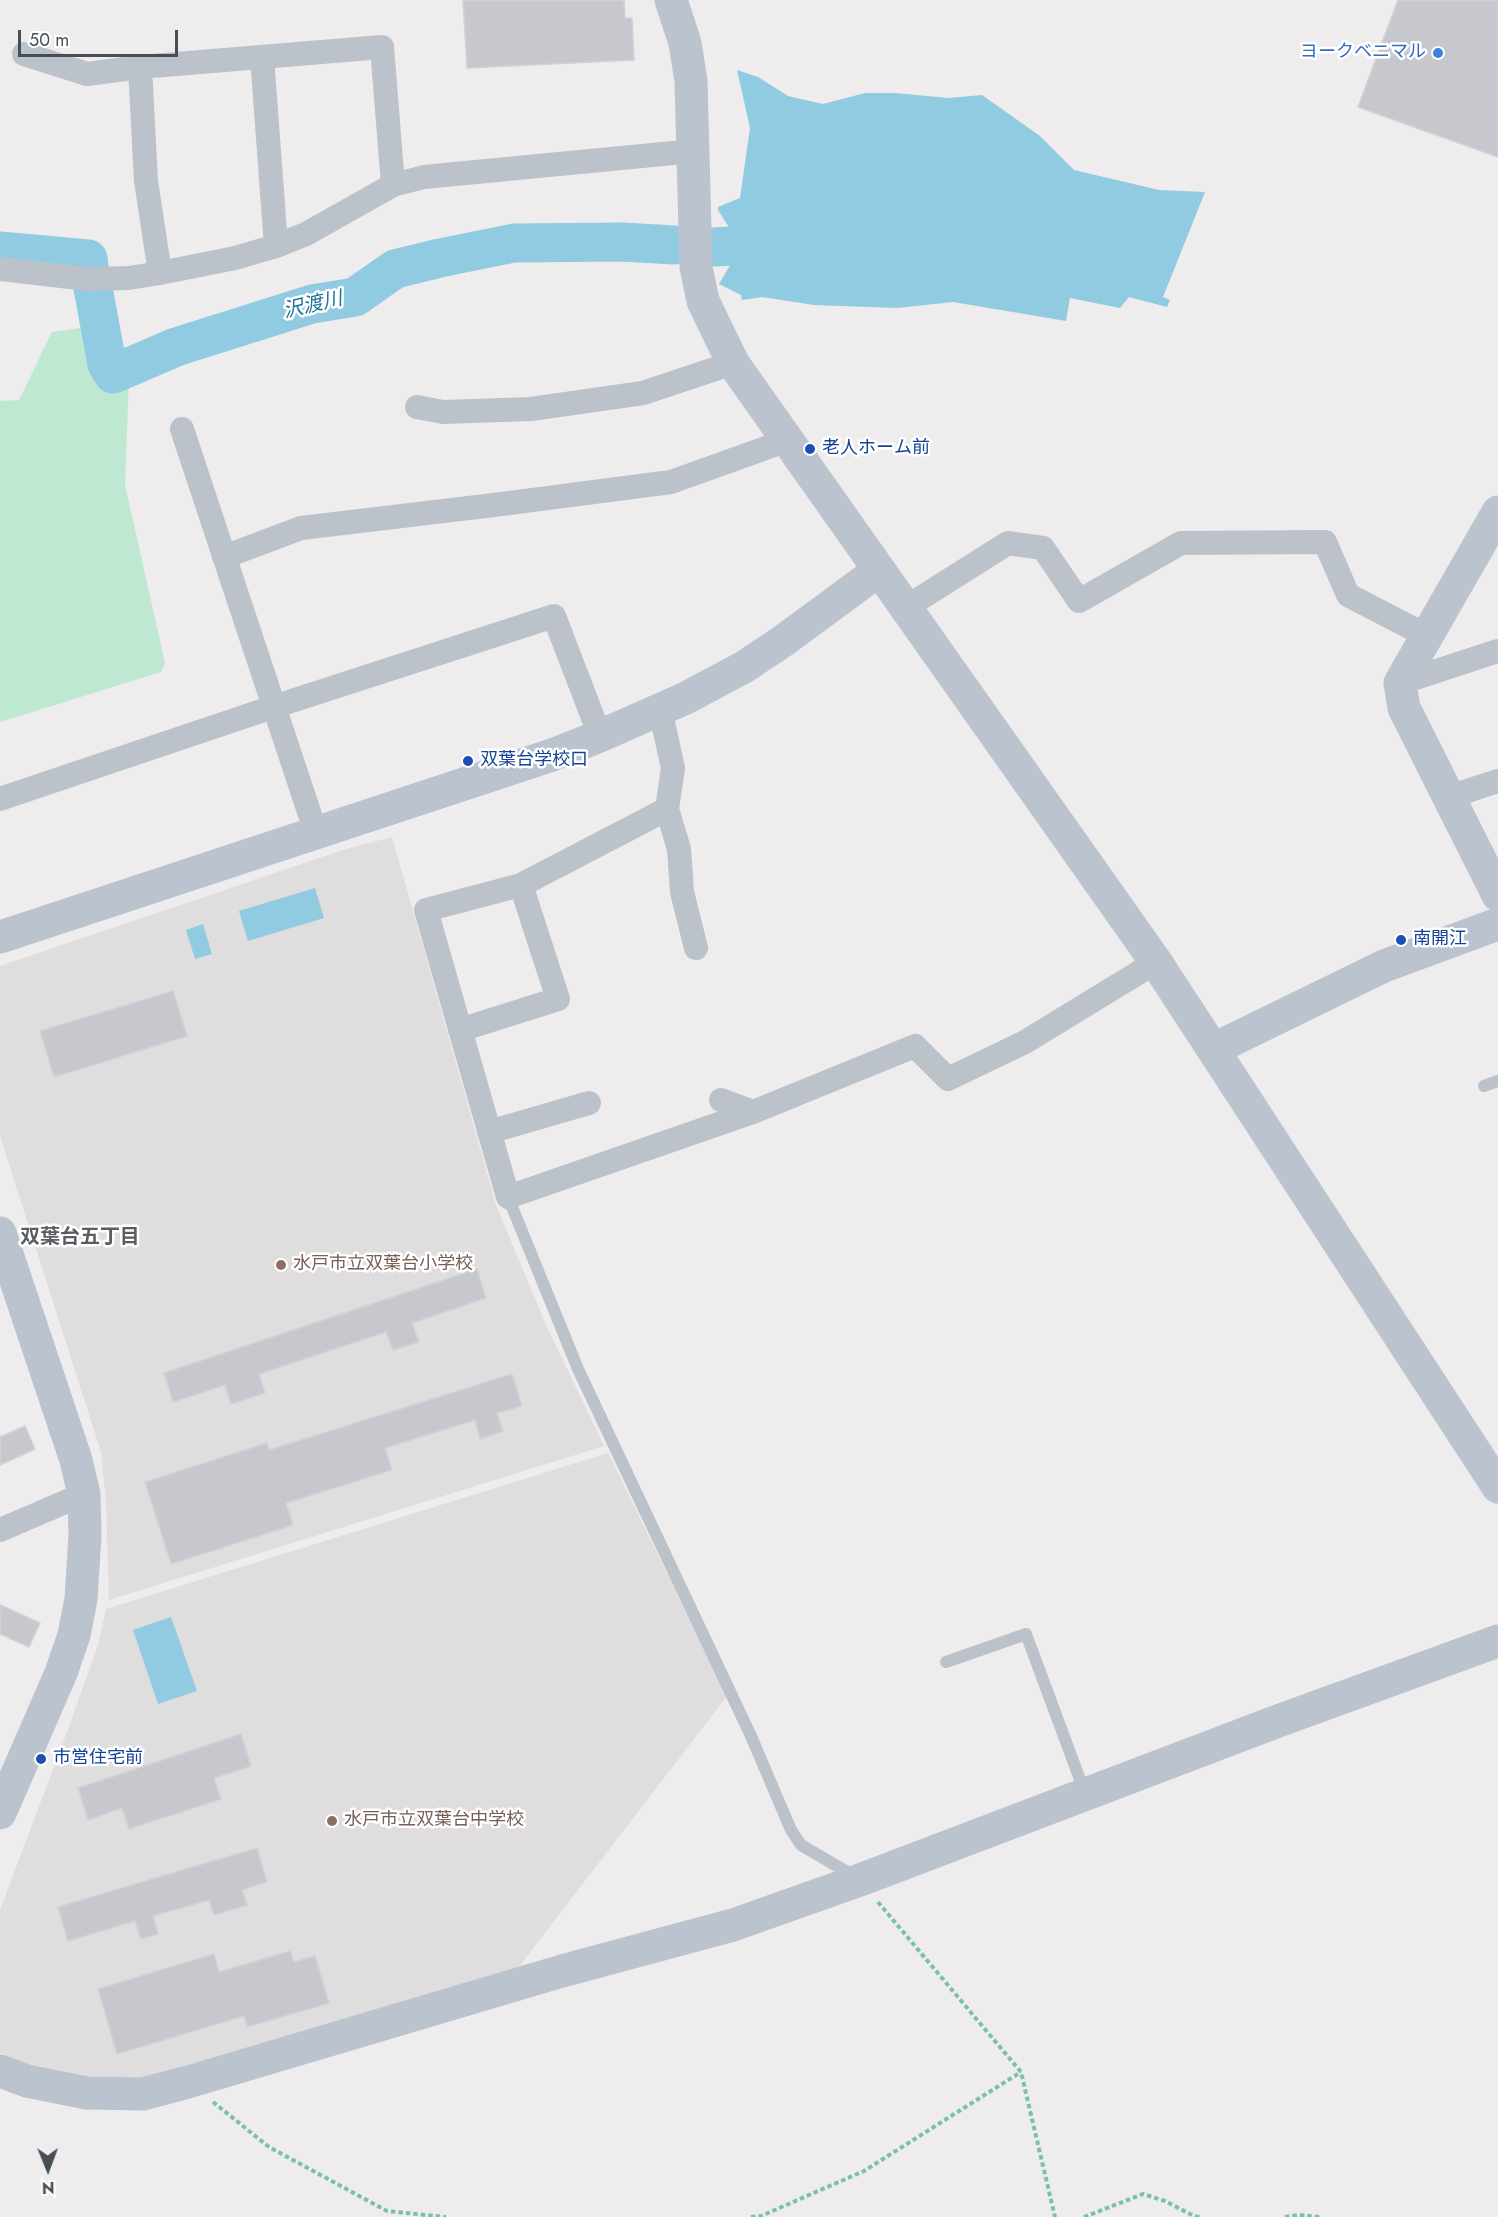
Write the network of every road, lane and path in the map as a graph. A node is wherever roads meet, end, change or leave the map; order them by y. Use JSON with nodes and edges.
{"nodes":[{"id":1,"x":671,"y":0,"type":"edge"},
{"id":2,"x":24,"y":54,"type":"dead end"},
{"id":3,"x":262,"y":57,"type":"junction"},
{"id":4,"x":140,"y":67,"type":"junction"},
{"id":5,"x":694,"y":151,"type":"junction"},
{"id":6,"x":393,"y":185,"type":"junction"},
{"id":7,"x":276,"y":246,"type":"junction"},
{"id":8,"x":0,"y":269,"type":"edge"},
{"id":9,"x":160,"y":273,"type":"junction"},
{"id":10,"x":733,"y":363,"type":"junction"},
{"id":11,"x":417,"y":407,"type":"dead end"},
{"id":12,"x":182,"y":429,"type":"dead end"},
{"id":13,"x":788,"y":440,"type":"junction"},
{"id":14,"x":1498,"y":512,"type":"edge"},
{"id":15,"x":224,"y":557,"type":"junction"},
{"id":16,"x":879,"y":571,"type":"junction"},
{"id":17,"x":905,"y":608,"type":"junction"},
{"id":18,"x":1427,"y":636,"type":"junction"},
{"id":19,"x":1498,"y":651,"type":"edge"},
{"id":20,"x":1400,"y":683,"type":"junction"},
{"id":21,"x":273,"y":707,"type":"junction"},
{"id":22,"x":660,"y":709,"type":"junction"},
{"id":23,"x":600,"y":736,"type":"junction"},
{"id":24,"x":1498,"y":781,"type":"edge"},
{"id":25,"x":1449,"y":797,"type":"junction"},
{"id":26,"x":0,"y":799,"type":"edge"},
{"id":27,"x":668,"y":809,"type":"junction"},
{"id":28,"x":316,"y":833,"type":"junction"},
{"id":29,"x":521,"y":885,"type":"junction"},
{"id":30,"x":1498,"y":895,"type":"edge"},
{"id":31,"x":1498,"y":924,"type":"edge"},
{"id":32,"x":0,"y":936,"type":"edge"},
{"id":33,"x":696,"y":948,"type":"dead end"},
{"id":34,"x":1156,"y":962,"type":"junction"},
{"id":35,"x":460,"y":1030,"type":"junction"},
{"id":36,"x":1215,"y":1049,"type":"junction"},
{"id":37,"x":1498,"y":1081,"type":"edge"},
{"id":38,"x":1484,"y":1086,"type":"dead end"},
{"id":39,"x":721,"y":1100,"type":"dead end"},
{"id":40,"x":589,"y":1104,"type":"dead end"},
{"id":41,"x":753,"y":1112,"type":"junction"},
{"id":42,"x":489,"y":1132,"type":"junction"},
{"id":43,"x":508,"y":1197,"type":"junction"},
{"id":44,"x":0,"y":1233,"type":"edge"},
{"id":45,"x":1498,"y":1487,"type":"edge"},
{"id":46,"x":84,"y":1494,"type":"junction"},
{"id":47,"x":0,"y":1530,"type":"edge"},
{"id":48,"x":1498,"y":1641,"type":"edge"},
{"id":49,"x":946,"y":1662,"type":"dead end"},
{"id":50,"x":1085,"y":1794,"type":"junction"},
{"id":51,"x":0,"y":1813,"type":"edge"},
{"id":52,"x":860,"y":1880,"type":"junction"},
{"id":53,"x":0,"y":2071,"type":"edge"},
{"id":54,"x":1022,"y":2072,"type":"junction"},
{"id":55,"x":188,"y":2082,"type":"junction"},
{"id":56,"x":387,"y":2214,"type":"edge"},
{"id":57,"x":446,"y":2217,"type":"edge"},
{"id":58,"x":751,"y":2217,"type":"edge"},
{"id":59,"x":1055,"y":2217,"type":"edge"},
{"id":60,"x":1084,"y":2217,"type":"edge"},
{"id":61,"x":1200,"y":2217,"type":"edge"},
{"id":62,"x":1285,"y":2217,"type":"edge"},
{"id":63,"x":1320,"y":2217,"type":"edge"}],
"edges":[{"from":1,"to":5,"type":"street"},
{"from":2,"to":4,"type":"street"},
{"from":3,"to":4,"type":"street"},
{"from":3,"to":6,"type":"street"},
{"from":3,"to":7,"type":"street"},
{"from":4,"to":9,"type":"street"},
{"from":5,"to":6,"type":"street"},
{"from":5,"to":10,"type":"street"},
{"from":6,"to":7,"type":"street"},
{"from":7,"to":9,"type":"street"},
{"from":8,"to":9,"type":"street"},
{"from":10,"to":11,"type":"street"},
{"from":10,"to":13,"type":"street"},
{"from":12,"to":15,"type":"street"},
{"from":13,"to":15,"type":"street"},
{"from":13,"to":16,"type":"street"},
{"from":14,"to":18,"type":"street"},
{"from":15,"to":21,"type":"street"},
{"from":16,"to":17,"type":"street"},
{"from":16,"to":22,"type":"street"},
{"from":17,"to":18,"type":"street"},
{"from":17,"to":34,"type":"street"},
{"from":18,"to":20,"type":"street"},
{"from":19,"to":20,"type":"street"},
{"from":20,"to":25,"type":"street"},
{"from":21,"to":23,"type":"street"},
{"from":21,"to":26,"type":"street"},
{"from":21,"to":28,"type":"street"},
{"from":22,"to":23,"type":"street"},
{"from":22,"to":27,"type":"street"},
{"from":23,"to":28,"type":"street"},
{"from":24,"to":25,"type":"street"},
{"from":25,"to":30,"type":"street"},
{"from":27,"to":29,"type":"street"},
{"from":27,"to":33,"type":"street"},
{"from":28,"to":32,"type":"street"},
{"from":29,"to":35,"type":"street"},
{"from":29,"to":35,"type":"street"},
{"from":31,"to":36,"type":"street"},
{"from":34,"to":36,"type":"street"},
{"from":34,"to":41,"type":"street"},
{"from":35,"to":42,"type":"street"},
{"from":36,"to":45,"type":"street"},
{"from":37,"to":38,"type":"lane"},
{"from":39,"to":41,"type":"street"},
{"from":40,"to":42,"type":"street"},
{"from":41,"to":43,"type":"street"},
{"from":42,"to":43,"type":"street"},
{"from":43,"to":52,"type":"lane"},
{"from":44,"to":46,"type":"street"},
{"from":46,"to":47,"type":"street"},
{"from":46,"to":51,"type":"street"},
{"from":48,"to":50,"type":"street"},
{"from":49,"to":50,"type":"lane"},
{"from":50,"to":52,"type":"street"},
{"from":52,"to":54,"type":"path"},
{"from":52,"to":55,"type":"street"},
{"from":53,"to":55,"type":"street"},
{"from":54,"to":58,"type":"path"},
{"from":54,"to":59,"type":"path"},
{"from":55,"to":56,"type":"path"},
{"from":56,"to":57,"type":"path"},
{"from":60,"to":61,"type":"path"},
{"from":62,"to":63,"type":"path"}]}
